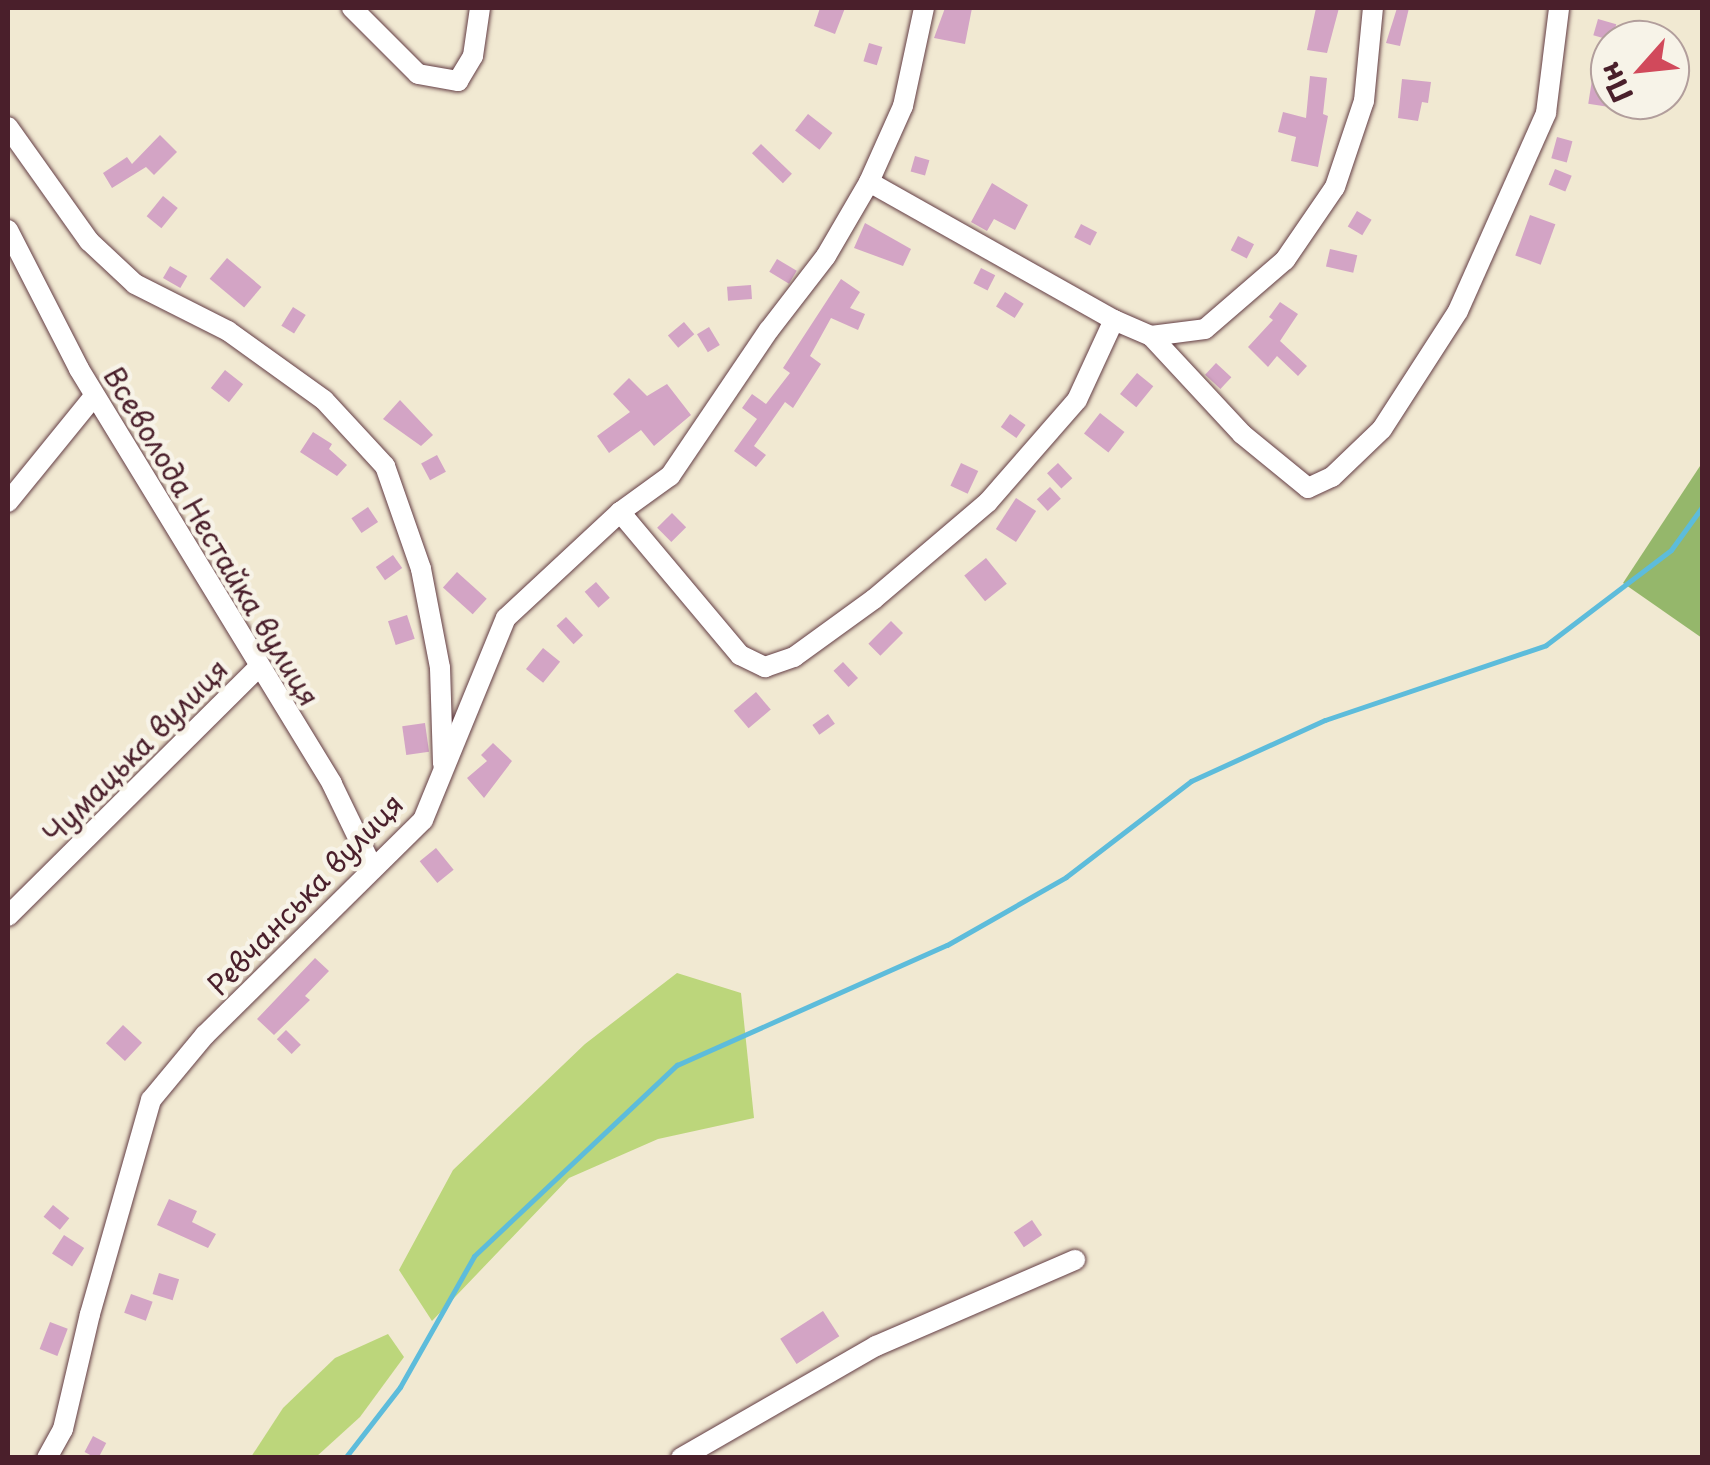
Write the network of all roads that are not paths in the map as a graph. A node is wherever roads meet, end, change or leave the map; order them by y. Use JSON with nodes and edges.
{"nodes":[{"id":1,"x":352,"y":8,"type":"edge"},
{"id":2,"x":480,"y":8,"type":"edge"},
{"id":3,"x":924,"y":8,"type":"edge"},
{"id":4,"x":1373,"y":8,"type":"edge"},
{"id":5,"x":1560,"y":8,"type":"edge"},
{"id":6,"x":8,"y":126,"type":"edge"},
{"id":7,"x":869,"y":182,"type":"junction"},
{"id":8,"x":8,"y":230,"type":"edge"},
{"id":9,"x":1114,"y":320,"type":"junction"},
{"id":10,"x":1152,"y":336,"type":"junction"},
{"id":11,"x":94,"y":396,"type":"junction"},
{"id":12,"x":8,"y":502,"type":"edge"},
{"id":13,"x":620,"y":512,"type":"junction"},
{"id":14,"x":259,"y":667,"type":"junction"},
{"id":15,"x":443,"y":770,"type":"junction"},
{"id":16,"x":374,"y":869,"type":"junction"},
{"id":17,"x":8,"y":916,"type":"edge"},
{"id":18,"x":1076,"y":1260,"type":"dead end"},
{"id":19,"x":47,"y":1458,"type":"edge"},
{"id":20,"x":681,"y":1458,"type":"edge"}],
"edges":[{"from":1,"to":2,"type":"street"},
{"from":3,"to":7,"type":"street","name":"Ревчанська вулиця"},
{"from":4,"to":10,"type":"street"},
{"from":5,"to":10,"type":"street"},
{"from":6,"to":15,"type":"street"},
{"from":7,"to":9,"type":"street"},
{"from":7,"to":13,"type":"street","name":"Ревчанська вулиця"},
{"from":8,"to":11,"type":"street","name":"Всеволода Нестайка вулиця"},
{"from":9,"to":10,"type":"street"},
{"from":9,"to":13,"type":"street"},
{"from":11,"to":12,"type":"street"},
{"from":11,"to":14,"type":"street","name":"Всеволода Нестайка вулиця"},
{"from":13,"to":15,"type":"street","name":"Ревчанська вулиця"},
{"from":14,"to":16,"type":"street","name":"Всеволода Нестайка вулиця"},
{"from":14,"to":17,"type":"street","name":"Чумацька вулиця"},
{"from":15,"to":16,"type":"street","name":"Ревчанська вулиця"},
{"from":16,"to":19,"type":"street","name":"Ревчанська вулиця"},
{"from":18,"to":20,"type":"street"}]}
